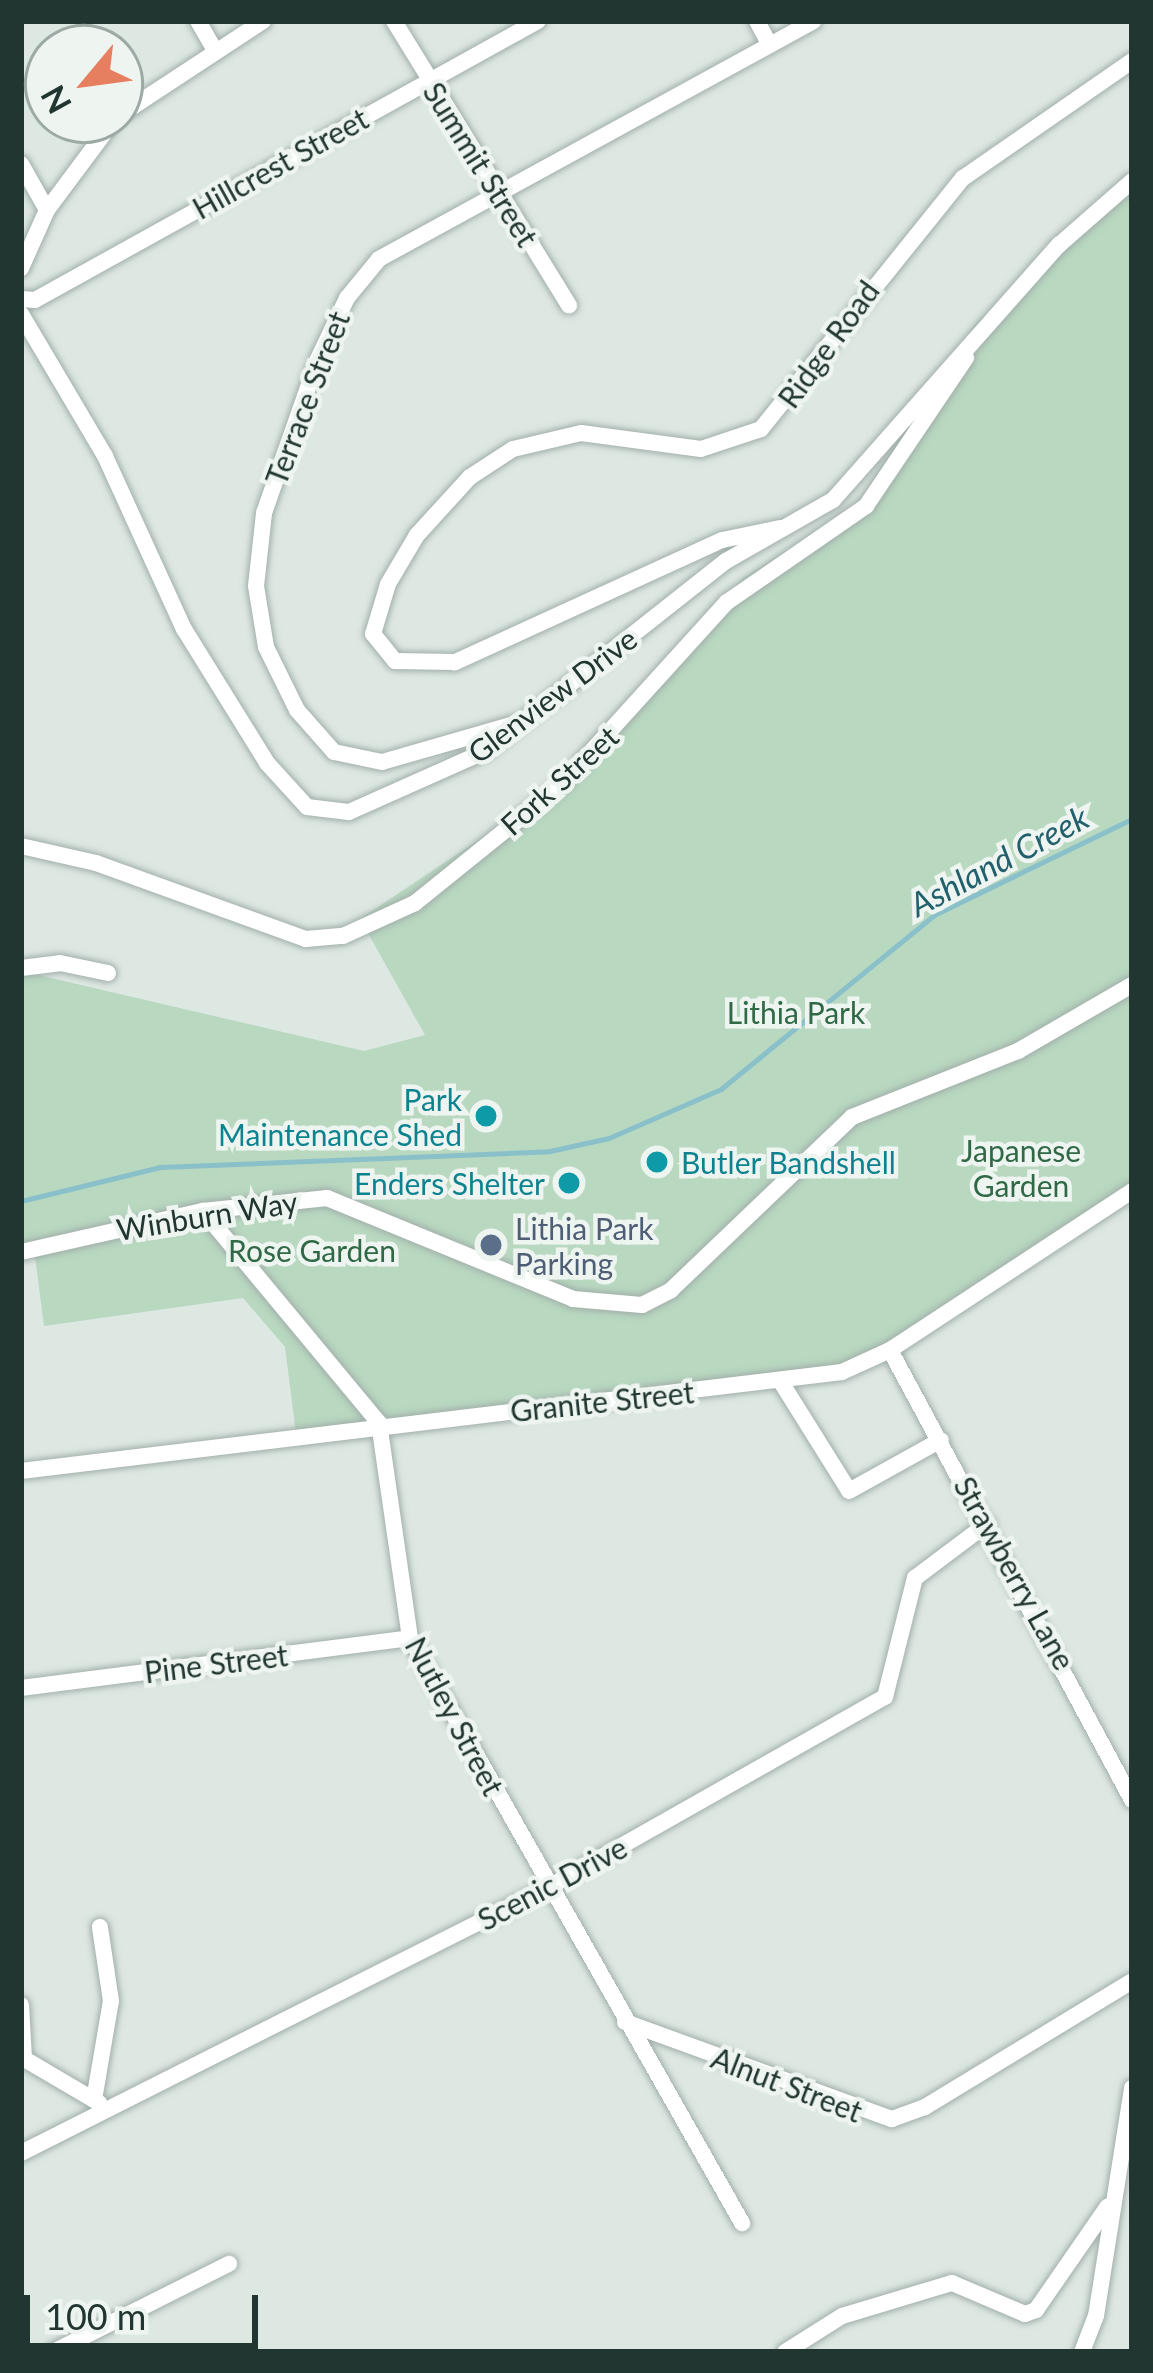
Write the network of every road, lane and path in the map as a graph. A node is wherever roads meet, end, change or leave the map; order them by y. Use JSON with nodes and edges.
{"nodes":[{"id":1,"x":198,"y":21,"type":"edge"},
{"id":2,"x":263,"y":21,"type":"edge"},
{"id":3,"x":394,"y":21,"type":"edge"},
{"id":4,"x":538,"y":21,"type":"edge"},
{"id":5,"x":757,"y":21,"type":"edge"},
{"id":6,"x":813,"y":21,"type":"edge"},
{"id":7,"x":770,"y":45,"type":"junction"},
{"id":8,"x":214,"y":49,"type":"junction"},
{"id":9,"x":1132,"y":62,"type":"edge"},
{"id":10,"x":429,"y":81,"type":"junction"},
{"id":11,"x":144,"y":98,"type":"edge"},
{"id":12,"x":97,"y":144,"type":"edge"},
{"id":13,"x":21,"y":164,"type":"edge"},
{"id":14,"x":1132,"y":181,"type":"edge"},
{"id":15,"x":500,"y":194,"type":"junction"},
{"id":16,"x":47,"y":210,"type":"junction"},
{"id":17,"x":21,"y":268,"type":"edge"},
{"id":18,"x":21,"y":298,"type":"edge"},
{"id":19,"x":569,"y":305,"type":"dead end"},
{"id":20,"x":21,"y":314,"type":"edge"},
{"id":21,"x":973,"y":347,"type":"junction"},
{"id":22,"x":792,"y":526,"type":"junction"},
{"id":23,"x":524,"y":722,"type":"junction"},
{"id":24,"x":21,"y":846,"type":"edge"},
{"id":25,"x":21,"y":968,"type":"edge"},
{"id":26,"x":108,"y":973,"type":"dead end"},
{"id":27,"x":1132,"y":985,"type":"edge"},
{"id":28,"x":1132,"y":1191,"type":"edge"},
{"id":29,"x":203,"y":1211,"type":"junction"},
{"id":30,"x":21,"y":1252,"type":"edge"},
{"id":31,"x":890,"y":1350,"type":"junction"},
{"id":32,"x":781,"y":1382,"type":"junction"},
{"id":33,"x":379,"y":1423,"type":"junction"},
{"id":34,"x":941,"y":1439,"type":"junction"},
{"id":35,"x":21,"y":1471,"type":"edge"},
{"id":36,"x":987,"y":1524,"type":"junction"},
{"id":37,"x":410,"y":1638,"type":"junction"},
{"id":38,"x":21,"y":1688,"type":"edge"},
{"id":39,"x":1132,"y":1799,"type":"edge"},
{"id":40,"x":548,"y":1888,"type":"junction"},
{"id":41,"x":100,"y":1927,"type":"dead end"},
{"id":42,"x":1132,"y":1981,"type":"edge"},
{"id":43,"x":21,"y":2006,"type":"edge"},
{"id":44,"x":625,"y":2022,"type":"junction"},
{"id":45,"x":22,"y":2058,"type":"edge"},
{"id":46,"x":1132,"y":2087,"type":"edge"},
{"id":47,"x":99,"y":2103,"type":"junction"},
{"id":48,"x":21,"y":2153,"type":"edge"},
{"id":49,"x":1108,"y":2206,"type":"junction"},
{"id":50,"x":742,"y":2223,"type":"dead end"},
{"id":51,"x":229,"y":2264,"type":"dead end"},
{"id":52,"x":53,"y":2352,"type":"edge"},
{"id":53,"x":785,"y":2352,"type":"edge"},
{"id":54,"x":1082,"y":2352,"type":"edge"}],
"edges":[{"from":1,"to":8,"type":"street"},
{"from":2,"to":8,"type":"street"},
{"from":3,"to":10,"type":"street","name":"Summit Street"},
{"from":4,"to":10,"type":"street","name":"Hillcrest Street"},
{"from":5,"to":7,"type":"street"},
{"from":6,"to":7,"type":"street","name":"Terrace Street"},
{"from":7,"to":15,"type":"street","name":"Terrace Street"},
{"from":8,"to":11,"type":"street"},
{"from":9,"to":22,"type":"street","name":"Ridge Road"},
{"from":10,"to":15,"type":"street","name":"Summit Street"},
{"from":10,"to":18,"type":"street","name":"Hillcrest Street"},
{"from":12,"to":16,"type":"street"},
{"from":13,"to":16,"type":"street"},
{"from":14,"to":21,"type":"street","name":"Glenview Drive"},
{"from":15,"to":19,"type":"street","name":"Summit Street"},
{"from":15,"to":23,"type":"street","name":"Terrace Street"},
{"from":16,"to":17,"type":"street"},
{"from":20,"to":23,"type":"street","name":"Glenview Drive"},
{"from":21,"to":22,"type":"street","name":"Glenview Drive"},
{"from":21,"to":24,"type":"street","name":"Fork Street"},
{"from":22,"to":23,"type":"street","name":"Glenview Drive"},
{"from":25,"to":26,"type":"street"},
{"from":27,"to":29,"type":"street","name":"Winburn Way"},
{"from":28,"to":31,"type":"street","name":"Granite Street"},
{"from":29,"to":30,"type":"street","name":"Winburn Way"},
{"from":29,"to":33,"type":"street"},
{"from":31,"to":32,"type":"street","name":"Granite Street"},
{"from":31,"to":34,"type":"street","name":"Strawberry Lane"},
{"from":32,"to":33,"type":"street","name":"Granite Street"},
{"from":32,"to":34,"type":"street"},
{"from":33,"to":35,"type":"street","name":"Granite Street"},
{"from":33,"to":37,"type":"street","name":"Nutley Street"},
{"from":34,"to":36,"type":"street","name":"Strawberry Lane"},
{"from":36,"to":39,"type":"street","name":"Strawberry Lane"},
{"from":36,"to":40,"type":"street","name":"Scenic Drive"},
{"from":37,"to":38,"type":"street","name":"Pine Street"},
{"from":37,"to":40,"type":"street","name":"Nutley Street"},
{"from":40,"to":44,"type":"street","name":"Nutley Street"},
{"from":40,"to":47,"type":"street","name":"Scenic Drive"},
{"from":41,"to":47,"type":"street"},
{"from":42,"to":44,"type":"street","name":"Alnut Street"},
{"from":43,"to":45,"type":"street"},
{"from":44,"to":50,"type":"street","name":"Nutley Street"},
{"from":45,"to":47,"type":"street"},
{"from":46,"to":49,"type":"street"},
{"from":47,"to":48,"type":"street","name":"Scenic Drive"},
{"from":49,"to":53,"type":"street"},
{"from":49,"to":54,"type":"street"},
{"from":51,"to":52,"type":"street"}]}
